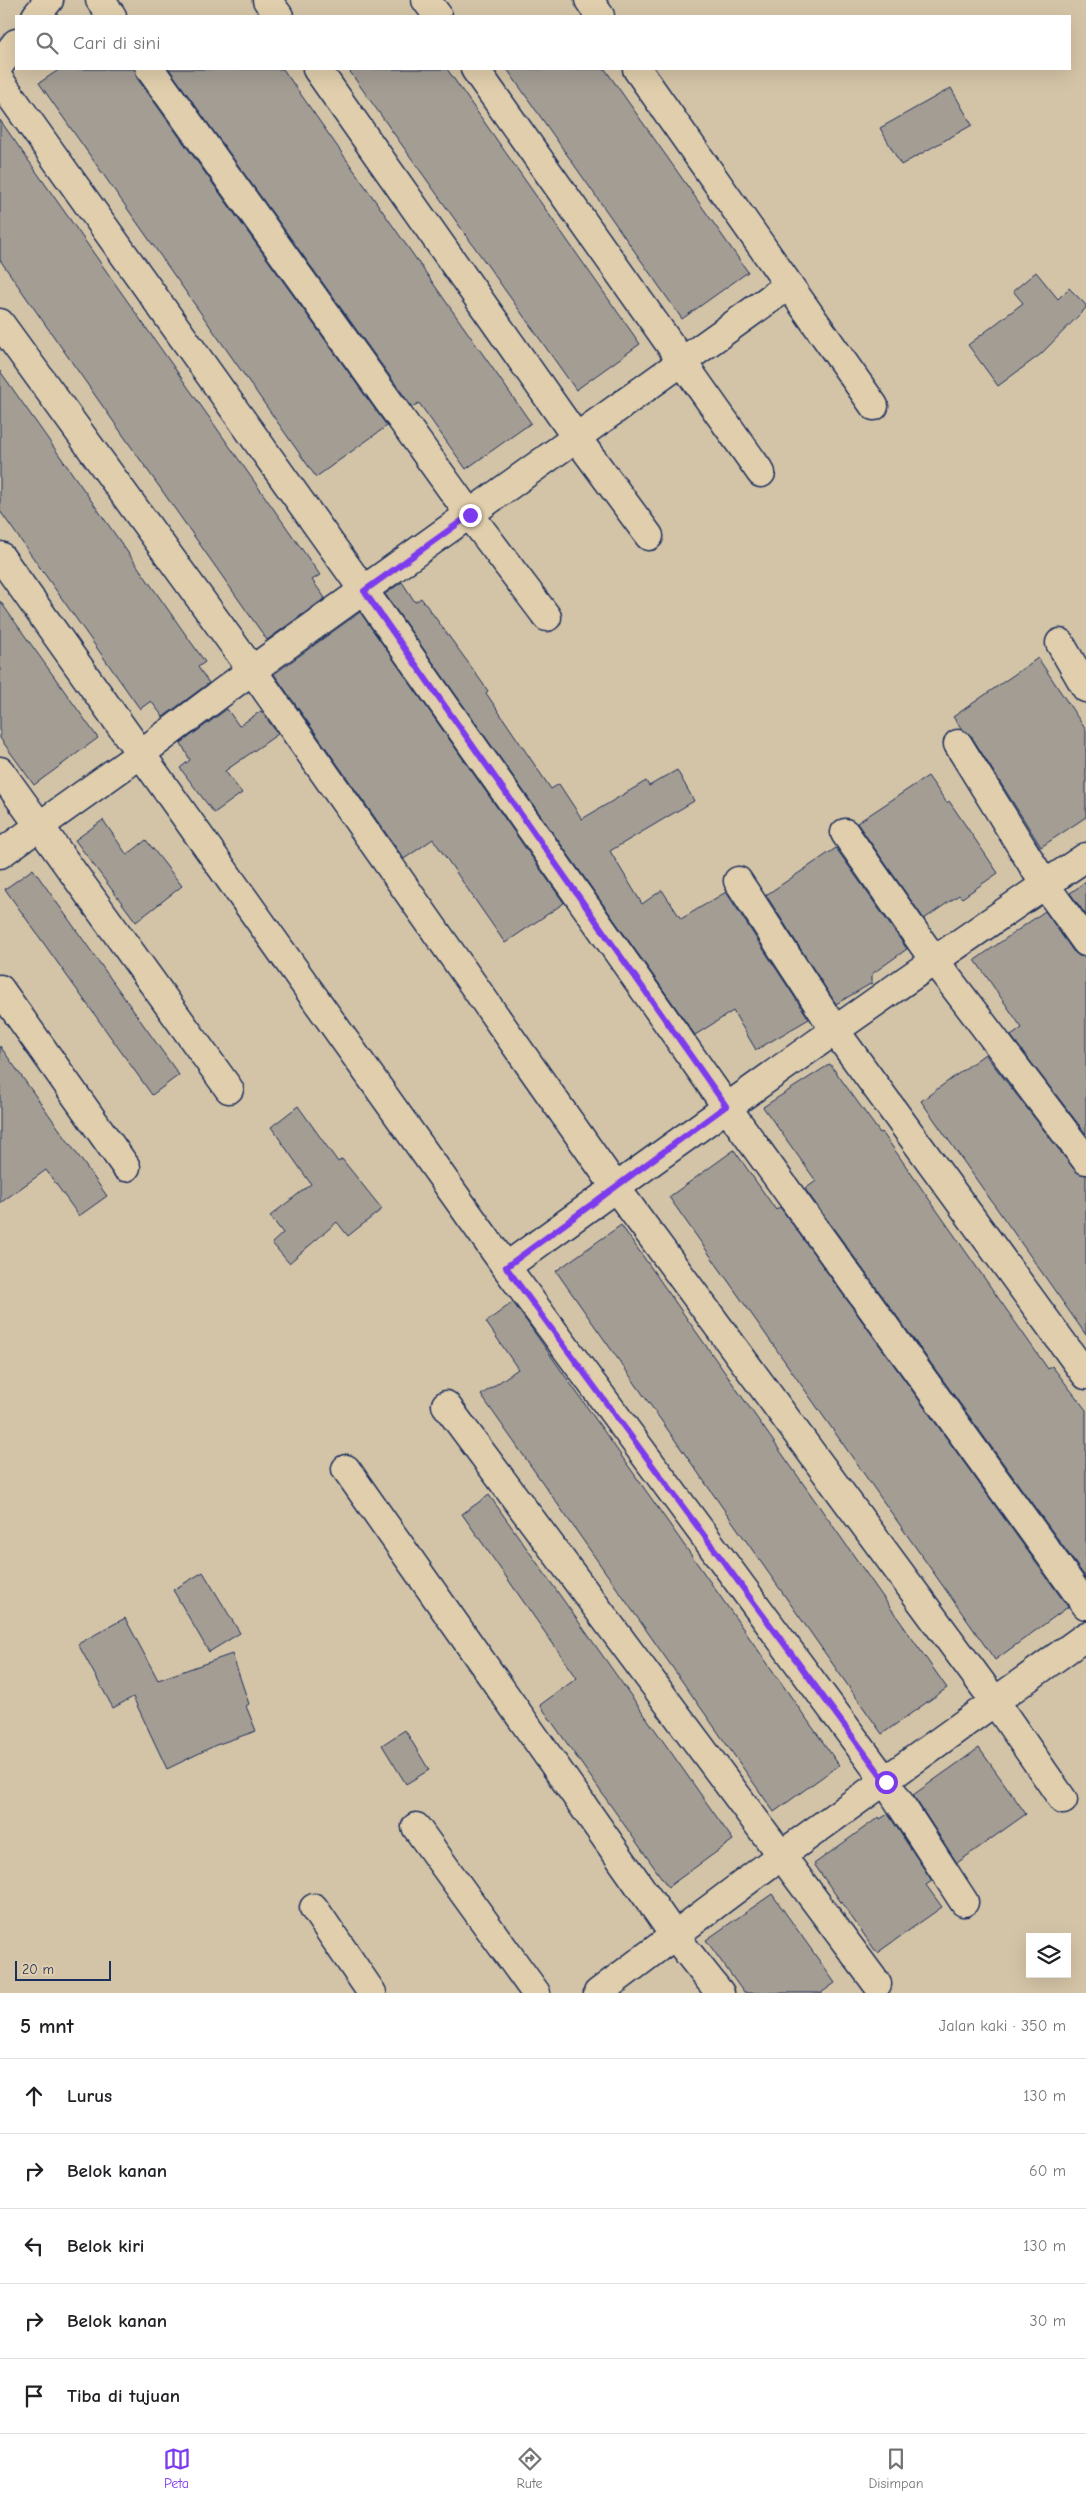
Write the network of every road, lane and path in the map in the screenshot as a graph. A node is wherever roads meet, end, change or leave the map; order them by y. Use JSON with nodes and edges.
{"nodes":[{"id":1,"x":49,"y":0,"type":"edge"},
{"id":2,"x":100,"y":0,"type":"edge"},
{"id":3,"x":268,"y":0,"type":"edge"},
{"id":4,"x":426,"y":0,"type":"edge"},
{"id":5,"x":589,"y":0,"type":"edge"},
{"id":6,"x":37,"y":15,"type":"edge"},
{"id":7,"x":111,"y":15,"type":"edge"},
{"id":8,"x":278,"y":15,"type":"edge"},
{"id":9,"x":437,"y":15,"type":"edge"},
{"id":10,"x":599,"y":15,"type":"edge"},
{"id":11,"x":15,"y":44,"type":"edge"},
{"id":12,"x":0,"y":64,"type":"edge"},
{"id":13,"x":151,"y":70,"type":"edge"},
{"id":14,"x":318,"y":70,"type":"edge"},
{"id":15,"x":476,"y":70,"type":"edge"},
{"id":16,"x":638,"y":70,"type":"edge"},
{"id":17,"x":0,"y":81,"type":"edge"},
{"id":18,"x":789,"y":285,"type":"junction"},
{"id":19,"x":0,"y":323,"type":"edge"},
{"id":20,"x":683,"y":361,"type":"junction"},
{"id":21,"x":874,"y":406,"type":"dead end"},
{"id":22,"x":576,"y":437,"type":"junction"},
{"id":23,"x":761,"y":473,"type":"dead end"},
{"id":24,"x":470,"y":515,"type":"junction"},
{"id":25,"x":649,"y":536,"type":"dead end"},
{"id":26,"x":0,"y":556,"type":"edge"},
{"id":27,"x":364,"y":591,"type":"junction"},
{"id":28,"x":546,"y":618,"type":"dead end"},
{"id":29,"x":1060,"y":642,"type":"dead end"},
{"id":30,"x":252,"y":670,"type":"junction"},
{"id":31,"x":1086,"y":688,"type":"edge"},
{"id":32,"x":958,"y":744,"type":"dead end"},
{"id":33,"x":139,"y":754,"type":"junction"},
{"id":34,"x":0,"y":771,"type":"edge"},
{"id":35,"x":39,"y":825,"type":"junction"},
{"id":36,"x":845,"y":833,"type":"dead end"},
{"id":37,"x":0,"y":854,"type":"edge"},
{"id":38,"x":1086,"y":857,"type":"edge"},
{"id":39,"x":738,"y":881,"type":"dead end"},
{"id":40,"x":1045,"y":885,"type":"junction"},
{"id":41,"x":1086,"y":942,"type":"edge"},
{"id":42,"x":934,"y":960,"type":"junction"},
{"id":43,"x":0,"y":989,"type":"edge"},
{"id":44,"x":836,"y":1032,"type":"junction"},
{"id":45,"x":229,"y":1089,"type":"dead end"},
{"id":46,"x":726,"y":1106,"type":"junction"},
{"id":47,"x":1086,"y":1160,"type":"edge"},
{"id":48,"x":126,"y":1167,"type":"dead end"},
{"id":49,"x":616,"y":1188,"type":"junction"},
{"id":50,"x":506,"y":1267,"type":"junction"},
{"id":51,"x":1086,"y":1375,"type":"edge"},
{"id":52,"x":446,"y":1405,"type":"dead end"},
{"id":53,"x":346,"y":1469,"type":"dead end"},
{"id":54,"x":1086,"y":1605,"type":"edge"},
{"id":55,"x":1086,"y":1636,"type":"edge"},
{"id":56,"x":996,"y":1703,"type":"junction"},
{"id":57,"x":886,"y":1782,"type":"junction"},
{"id":58,"x":1063,"y":1800,"type":"dead end"},
{"id":59,"x":416,"y":1827,"type":"dead end"},
{"id":60,"x":780,"y":1856,"type":"junction"},
{"id":61,"x":964,"y":1902,"type":"dead end"},
{"id":62,"x":314,"y":1908,"type":"dead end"},
{"id":63,"x":674,"y":1935,"type":"junction"},
{"id":64,"x":877,"y":1984,"type":"dead end"},
{"id":65,"x":372,"y":1993,"type":"edge"},
{"id":66,"x":536,"y":1993,"type":"edge"},
{"id":67,"x":598,"y":1993,"type":"edge"},
{"id":68,"x":720,"y":1993,"type":"edge"}],
"edges":[{"from":1,"to":6,"type":"street"},
{"from":2,"to":7,"type":"street"},
{"from":3,"to":8,"type":"street"},
{"from":4,"to":9,"type":"street"},
{"from":5,"to":10,"type":"street"},
{"from":11,"to":12,"type":"street"},
{"from":13,"to":24,"type":"street"},
{"from":14,"to":22,"type":"street"},
{"from":15,"to":20,"type":"street"},
{"from":16,"to":18,"type":"street"},
{"from":17,"to":27,"type":"street"},
{"from":18,"to":20,"type":"street"},
{"from":18,"to":21,"type":"street"},
{"from":19,"to":30,"type":"street"},
{"from":20,"to":22,"type":"street"},
{"from":20,"to":23,"type":"street"},
{"from":22,"to":24,"type":"street"},
{"from":22,"to":25,"type":"street"},
{"from":24,"to":27,"type":"street"},
{"from":24,"to":28,"type":"street"},
{"from":26,"to":33,"type":"street"},
{"from":27,"to":30,"type":"street"},
{"from":27,"to":46,"type":"street"},
{"from":29,"to":31,"type":"street"},
{"from":30,"to":33,"type":"street"},
{"from":30,"to":49,"type":"street"},
{"from":32,"to":40,"type":"street"},
{"from":33,"to":35,"type":"street"},
{"from":33,"to":50,"type":"street"},
{"from":34,"to":35,"type":"street"},
{"from":35,"to":37,"type":"street"},
{"from":35,"to":45,"type":"street"},
{"from":36,"to":42,"type":"street"},
{"from":38,"to":40,"type":"street"},
{"from":39,"to":44,"type":"street"},
{"from":40,"to":41,"type":"street"},
{"from":40,"to":42,"type":"street"},
{"from":42,"to":44,"type":"street"},
{"from":42,"to":47,"type":"street"},
{"from":43,"to":48,"type":"street"},
{"from":44,"to":46,"type":"street"},
{"from":44,"to":51,"type":"street"},
{"from":46,"to":49,"type":"street"},
{"from":46,"to":54,"type":"street"},
{"from":49,"to":50,"type":"street"},
{"from":49,"to":56,"type":"street"},
{"from":50,"to":57,"type":"street"},
{"from":52,"to":60,"type":"street"},
{"from":53,"to":63,"type":"street"},
{"from":55,"to":56,"type":"street"},
{"from":56,"to":57,"type":"street"},
{"from":56,"to":58,"type":"street"},
{"from":57,"to":60,"type":"street"},
{"from":57,"to":61,"type":"street"},
{"from":59,"to":66,"type":"street"},
{"from":60,"to":63,"type":"street"},
{"from":60,"to":64,"type":"street"},
{"from":62,"to":65,"type":"street"},
{"from":63,"to":67,"type":"street"},
{"from":63,"to":68,"type":"street"}]}
